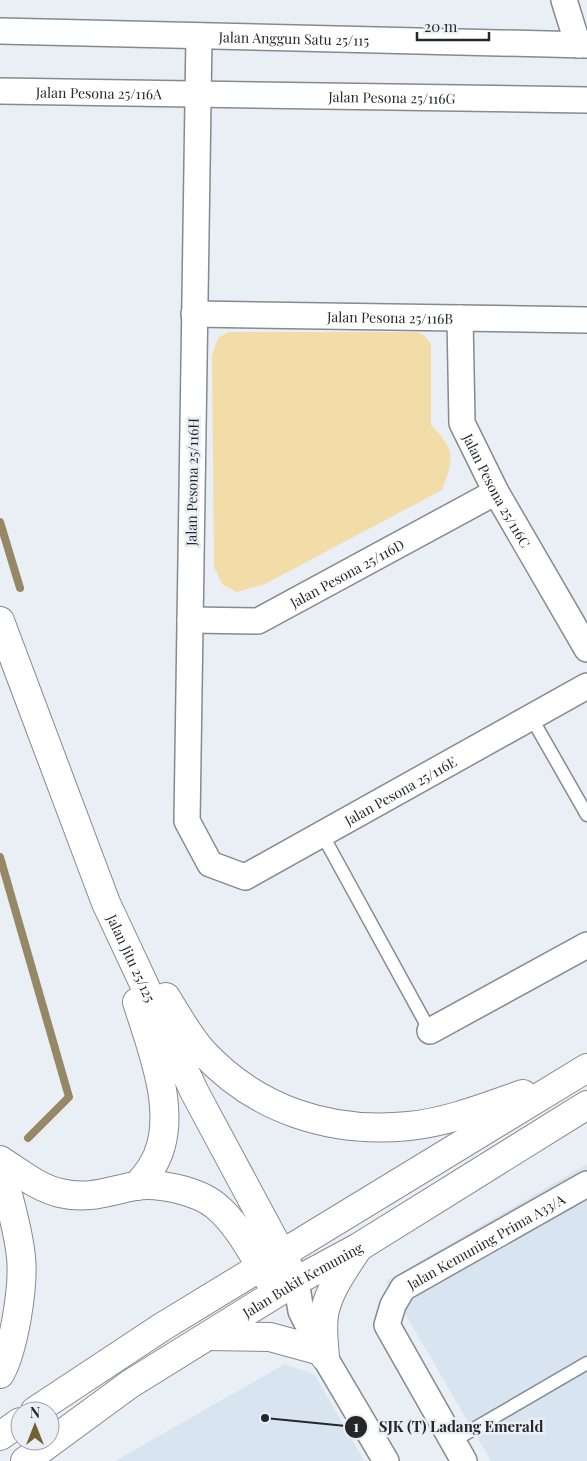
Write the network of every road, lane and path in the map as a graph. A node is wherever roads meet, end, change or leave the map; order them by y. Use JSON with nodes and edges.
{"nodes":[{"id":1,"x":564,"y":0,"type":"edge"},
{"id":2,"x":0,"y":31,"type":"edge"},
{"id":3,"x":199,"y":36,"type":"junction"},
{"id":4,"x":582,"y":45,"type":"edge"},
{"id":5,"x":0,"y":91,"type":"edge"},
{"id":6,"x":198,"y":94,"type":"junction"},
{"id":7,"x":587,"y":100,"type":"edge"},
{"id":8,"x":194,"y":314,"type":"junction"},
{"id":9,"x":460,"y":318,"type":"junction"},
{"id":10,"x":587,"y":320,"type":"edge"},
{"id":11,"x":496,"y":492,"type":"junction"},
{"id":12,"x":190,"y":620,"type":"junction"},
{"id":13,"x":0,"y":621,"type":"edge"},
{"id":14,"x":0,"y":649,"type":"edge"},
{"id":15,"x":587,"y":649,"type":"edge"},
{"id":16,"x":587,"y":686,"type":"edge"},
{"id":17,"x":29,"y":697,"type":"junction"},
{"id":18,"x":531,"y":717,"type":"junction"},
{"id":19,"x":587,"y":815,"type":"edge"},
{"id":20,"x":322,"y":834,"type":"junction"},
{"id":21,"x":210,"y":864,"type":"joint"},
{"id":22,"x":106,"y":903,"type":"junction"},
{"id":23,"x":587,"y":945,"type":"edge"},
{"id":24,"x":430,"y":1031,"type":"joint"},
{"id":25,"x":582,"y":1072,"type":"edge"},
{"id":26,"x":587,"y":1105,"type":"edge"},
{"id":27,"x":0,"y":1162,"type":"edge"},
{"id":28,"x":587,"y":1184,"type":"edge"},
{"id":29,"x":137,"y":1186,"type":"junction"},
{"id":30,"x":359,"y":1247,"type":"junction"},
{"id":31,"x":272,"y":1260,"type":"junction"},
{"id":32,"x":286,"y":1287,"type":"junction"},
{"id":33,"x":208,"y":1336,"type":"junction"},
{"id":34,"x":323,"y":1354,"type":"junction"},
{"id":35,"x":587,"y":1364,"type":"edge"},
{"id":36,"x":0,"y":1374,"type":"edge"},
{"id":37,"x":50,"y":1401,"type":"edge"},
{"id":38,"x":458,"y":1451,"type":"edge"},
{"id":39,"x":25,"y":1461,"type":"edge"},
{"id":40,"x":386,"y":1461,"type":"edge"}],
"edges":[{"from":1,"to":4,"type":"street"},
{"from":2,"to":3,"type":"street","name":"Jalan Anggun Satu 25/115"},
{"from":3,"to":4,"type":"street","name":"Jalan Anggun Satu 25/115"},
{"from":3,"to":6,"type":"street","name":"Jalan Pesona 25/116H"},
{"from":5,"to":6,"type":"street","name":"Jalan Pesona 25/116A"},
{"from":6,"to":7,"type":"street","name":"Jalan Pesona 25/116G"},
{"from":6,"to":8,"type":"street","name":"Jalan Pesona 25/116H"},
{"from":8,"to":9,"type":"street","name":"Jalan Pesona 25/116B"},
{"from":8,"to":12,"type":"street","name":"Jalan Pesona 25/116H"},
{"from":9,"to":10,"type":"street","name":"Jalan Pesona 25/116B"},
{"from":9,"to":11,"type":"street","name":"Jalan Pesona 25/116C"},
{"from":11,"to":12,"type":"street","name":"Jalan Pesona 25/116D"},
{"from":11,"to":15,"type":"street","name":"Jalan Pesona 25/116C"},
{"from":12,"to":21,"type":"street","name":"Jalan Pesona 25/116H"},
{"from":13,"to":17,"type":"main road","name":"Jalan Jitu 25/125"},
{"from":14,"to":17,"type":"main road"},
{"from":16,"to":18,"type":"street","name":"Jalan Pesona 25/116E"},
{"from":17,"to":22,"type":"main road","name":"Jalan Jitu 25/125"},
{"from":18,"to":19,"type":"lane"},
{"from":18,"to":20,"type":"street","name":"Jalan Pesona 25/116E"},
{"from":20,"to":21,"type":"street","name":"Jalan Pesona 25/116E"},
{"from":20,"to":24,"type":"lane"},
{"from":22,"to":25,"type":"main road"},
{"from":22,"to":29,"type":"main road"},
{"from":22,"to":31,"type":"main road","name":"Jalan Jitu 25/125"},
{"from":23,"to":24,"type":"street"},
{"from":25,"to":31,"type":"main road"},
{"from":26,"to":30,"type":"main road","name":"Jalan Bukit Kemuning"},
{"from":27,"to":29,"type":"main road"},
{"from":27,"to":36,"type":"main road"},
{"from":28,"to":38,"type":"street","name":"Jalan Kemuning Prima A33/A"},
{"from":29,"to":31,"type":"main road"},
{"from":30,"to":32,"type":"main road","name":"Jalan Bukit Kemuning"},
{"from":30,"to":34,"type":"main road"},
{"from":31,"to":32,"type":"main road"},
{"from":31,"to":37,"type":"main road"},
{"from":32,"to":33,"type":"main road","name":"Jalan Bukit Kemuning"},
{"from":32,"to":34,"type":"street"},
{"from":33,"to":34,"type":"main road"},
{"from":33,"to":39,"type":"main road","name":"Jalan Bukit Kemuning"},
{"from":34,"to":40,"type":"street"},
{"from":35,"to":38,"type":"lane"}]}
